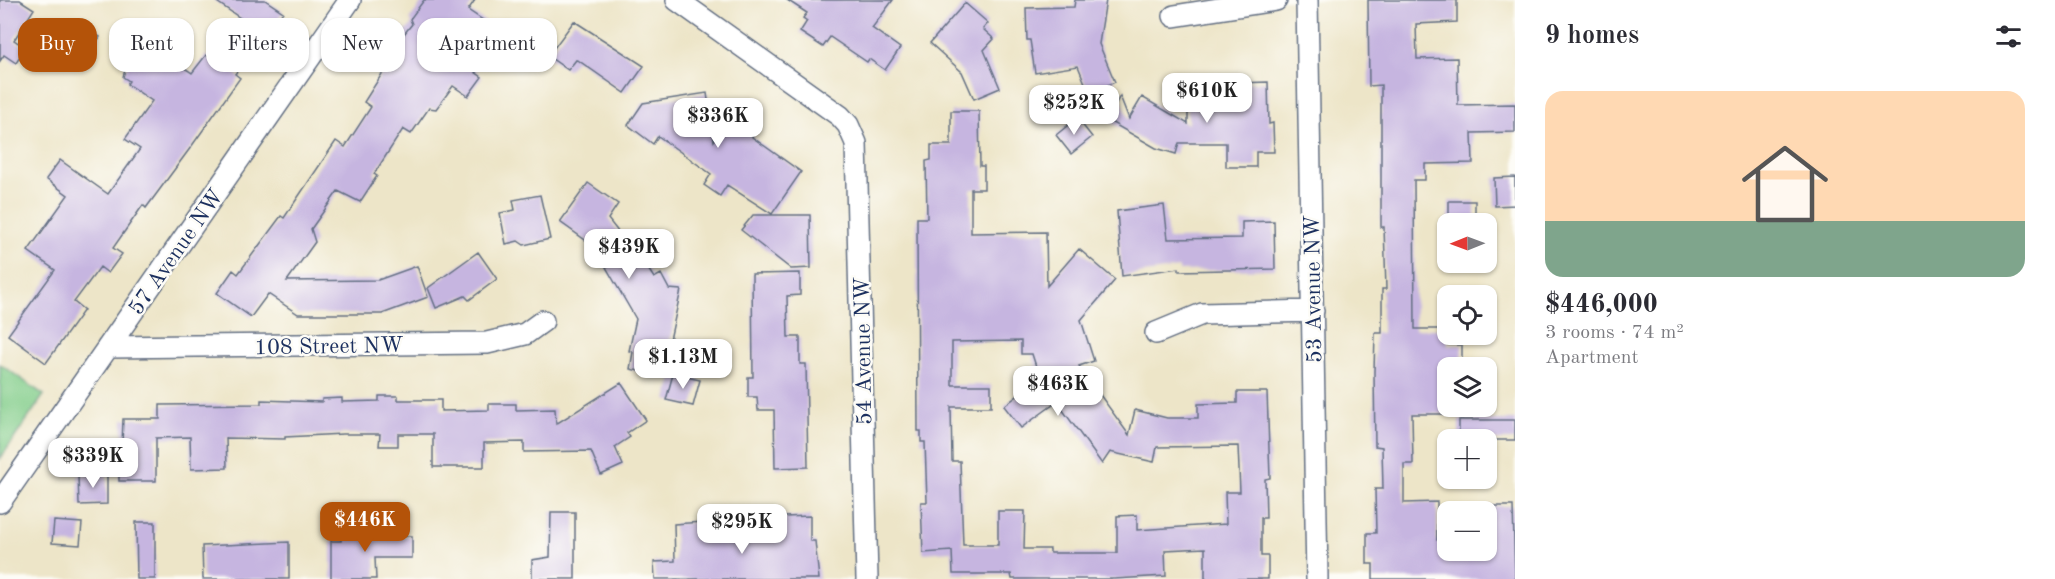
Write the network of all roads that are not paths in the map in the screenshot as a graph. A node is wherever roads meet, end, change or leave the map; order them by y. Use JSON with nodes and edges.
{"nodes":[{"id":1,"x":350,"y":0,"type":"edge"},
{"id":2,"x":677,"y":0,"type":"edge"},
{"id":3,"x":1276,"y":0,"type":"edge"},
{"id":4,"x":1307,"y":0,"type":"edge"},
{"id":5,"x":1174,"y":16,"type":"dead end"},
{"id":6,"x":1313,"y":311,"type":"junction"},
{"id":7,"x":543,"y":321,"type":"dead end"},
{"id":8,"x":1156,"y":333,"type":"dead end"},
{"id":9,"x":108,"y":347,"type":"junction"},
{"id":10,"x":0,"y":502,"type":"edge"},
{"id":11,"x":867,"y":579,"type":"edge"},
{"id":12,"x":1317,"y":579,"type":"edge"}],
"edges":[{"from":1,"to":9,"type":"street","name":"57 Avenue NW"},
{"from":2,"to":11,"type":"street","name":"54 Avenue NW"},
{"from":3,"to":5,"type":"street"},
{"from":4,"to":6,"type":"street","name":"53 Avenue NW"},
{"from":6,"to":8,"type":"street"},
{"from":6,"to":12,"type":"street","name":"53 Avenue NW"},
{"from":7,"to":9,"type":"street","name":"108 Street NW"},
{"from":9,"to":10,"type":"street","name":"57 Avenue NW"}]}
